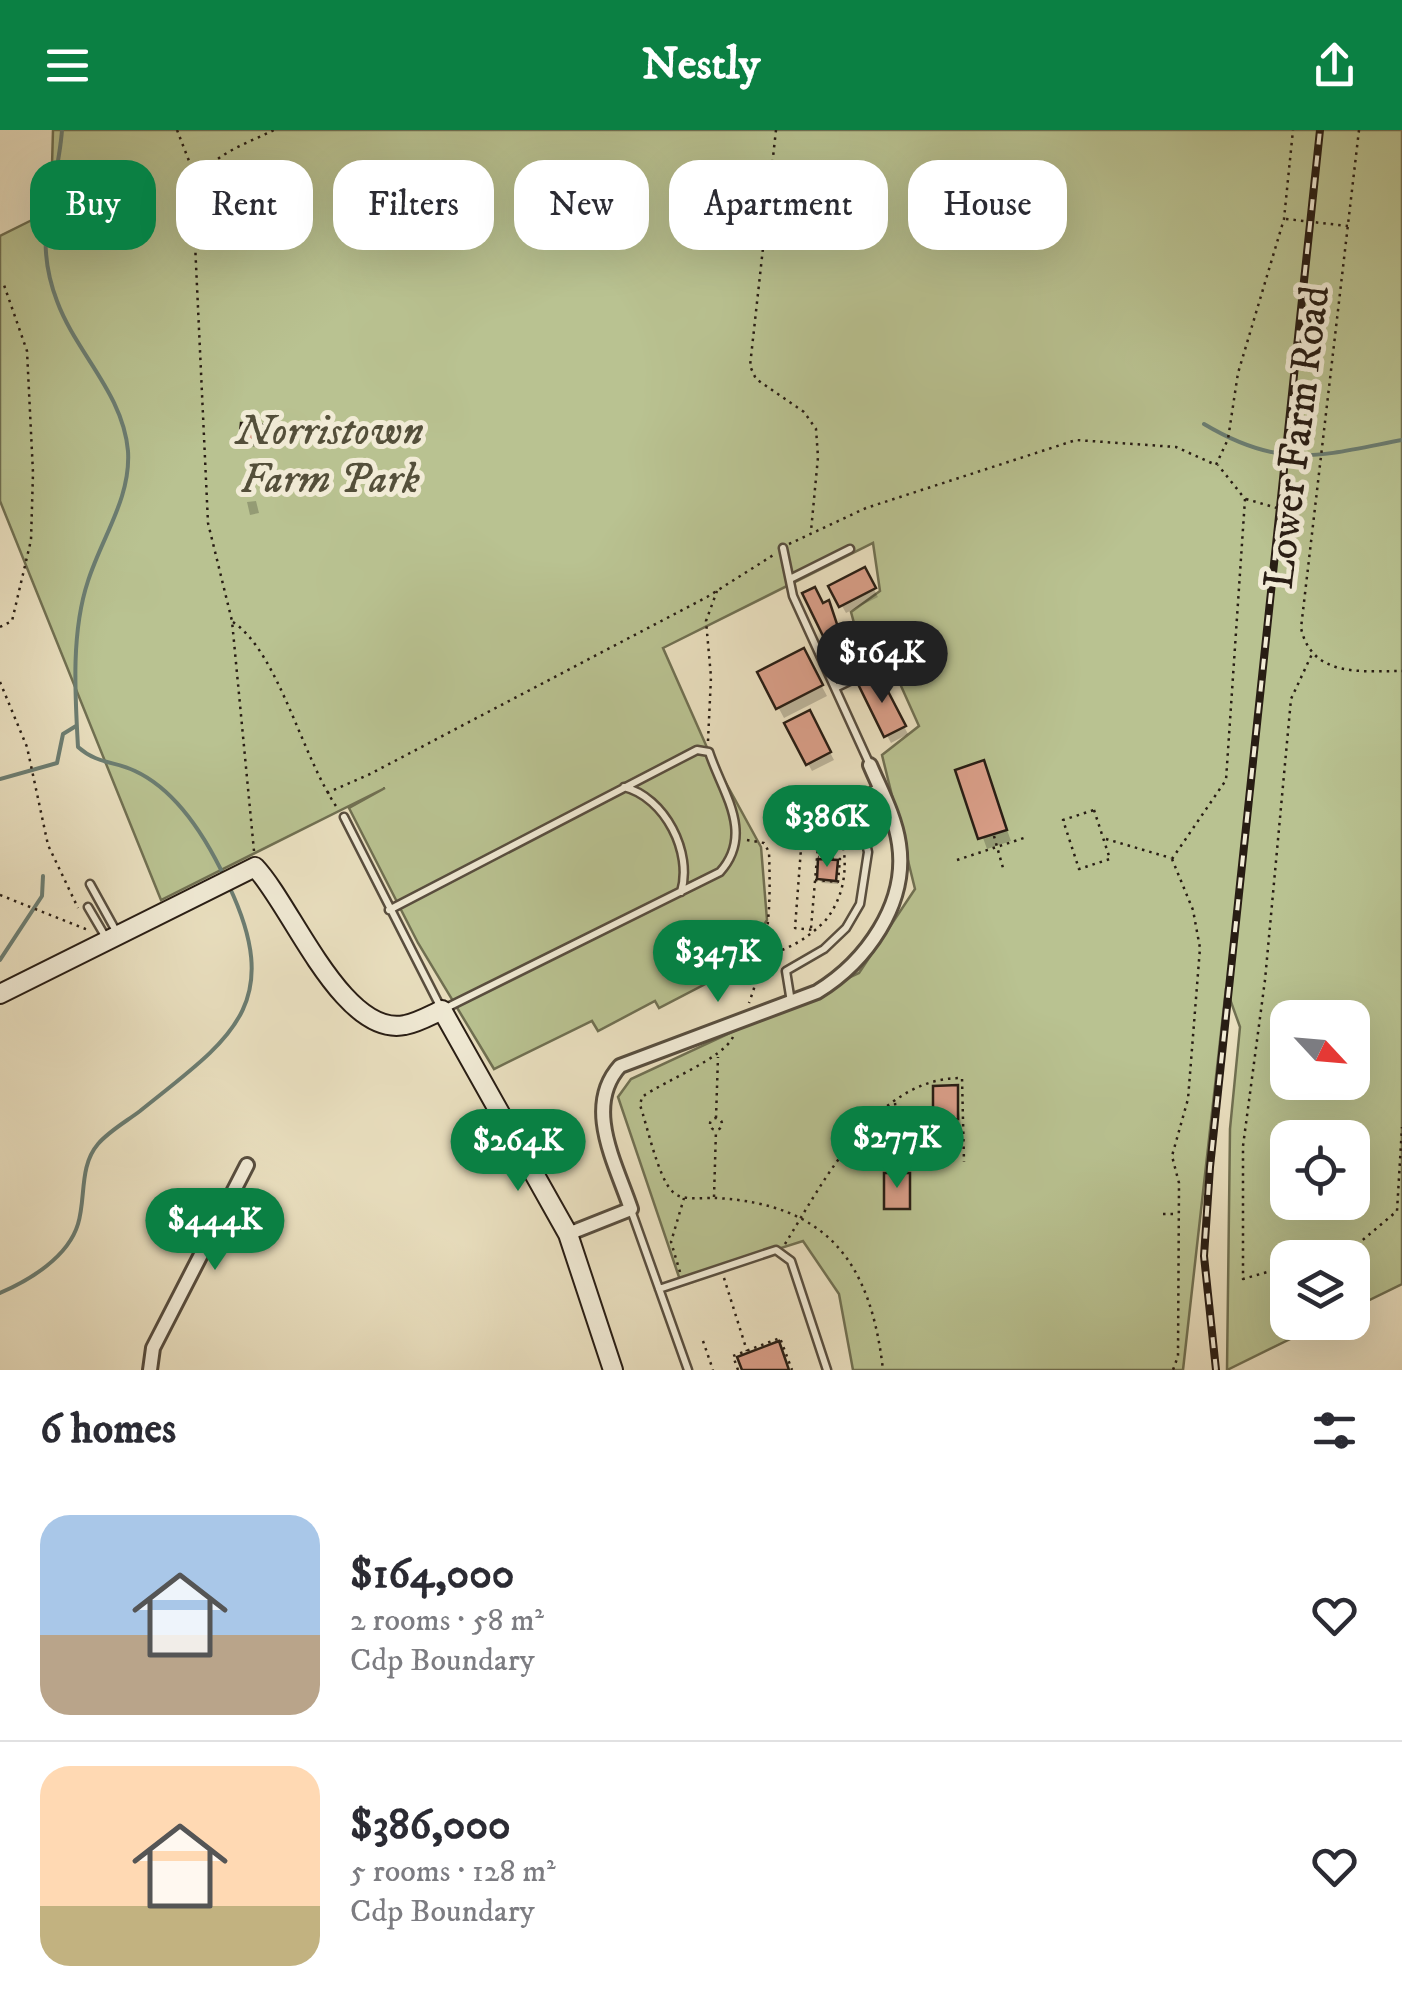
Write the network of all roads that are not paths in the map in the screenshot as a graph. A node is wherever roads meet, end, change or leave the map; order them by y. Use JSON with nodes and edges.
{"nodes":[{"id":1,"x":782,"y":548,"type":"road end"},
{"id":2,"x":850,"y":549,"type":"dead end"},
{"id":3,"x":790,"y":579,"type":"junction"},
{"id":4,"x":893,"y":660,"type":"dead end"},
{"id":5,"x":835,"y":688,"type":"junction"},
{"id":6,"x":870,"y":765,"type":"joint"},
{"id":7,"x":879,"y":786,"type":"junction"},
{"id":8,"x":623,"y":787,"type":"junction"},
{"id":9,"x":344,"y":817,"type":"road end"},
{"id":10,"x":90,"y":884,"type":"dead end"},
{"id":11,"x":681,"y":892,"type":"junction"},
{"id":12,"x":88,"y":908,"type":"dead end"},
{"id":13,"x":389,"y":910,"type":"junction"},
{"id":14,"x":112,"y":937,"type":"junction"},
{"id":15,"x":0,"y":994,"type":"edge"},
{"id":16,"x":791,"y":1002,"type":"junction"},
{"id":17,"x":442,"y":1010,"type":"junction"},
{"id":18,"x":247,"y":1165,"type":"dead end"},
{"id":19,"x":631,"y":1209,"type":"junction"},
{"id":20,"x":568,"y":1234,"type":"junction"},
{"id":21,"x":659,"y":1289,"type":"junction"},
{"id":22,"x":150,"y":1370,"type":"edge"},
{"id":23,"x":612,"y":1370,"type":"edge"},
{"id":24,"x":688,"y":1370,"type":"edge"},
{"id":25,"x":827,"y":1370,"type":"edge"}],
"edges":[{"from":1,"to":3,"type":"lane"},
{"from":2,"to":3,"type":"lane"},
{"from":3,"to":5,"type":"lane"},
{"from":4,"to":5,"type":"lane"},
{"from":5,"to":6,"type":"lane"},
{"from":6,"to":7,"type":"street"},
{"from":7,"to":16,"type":"lane"},
{"from":7,"to":16,"type":"street"},
{"from":8,"to":11,"type":"lane"},
{"from":8,"to":11,"type":"lane"},
{"from":8,"to":13,"type":"lane"},
{"from":9,"to":13,"type":"lane"},
{"from":10,"to":14,"type":"lane"},
{"from":11,"to":17,"type":"lane"},
{"from":12,"to":14,"type":"lane"},
{"from":13,"to":17,"type":"lane"},
{"from":14,"to":15,"type":"street"},
{"from":14,"to":17,"type":"street"},
{"from":16,"to":19,"type":"street"},
{"from":17,"to":20,"type":"street"},
{"from":18,"to":22,"type":"street"},
{"from":19,"to":20,"type":"street"},
{"from":19,"to":21,"type":"lane"},
{"from":20,"to":23,"type":"street"},
{"from":21,"to":24,"type":"lane"},
{"from":21,"to":25,"type":"lane"}]}
